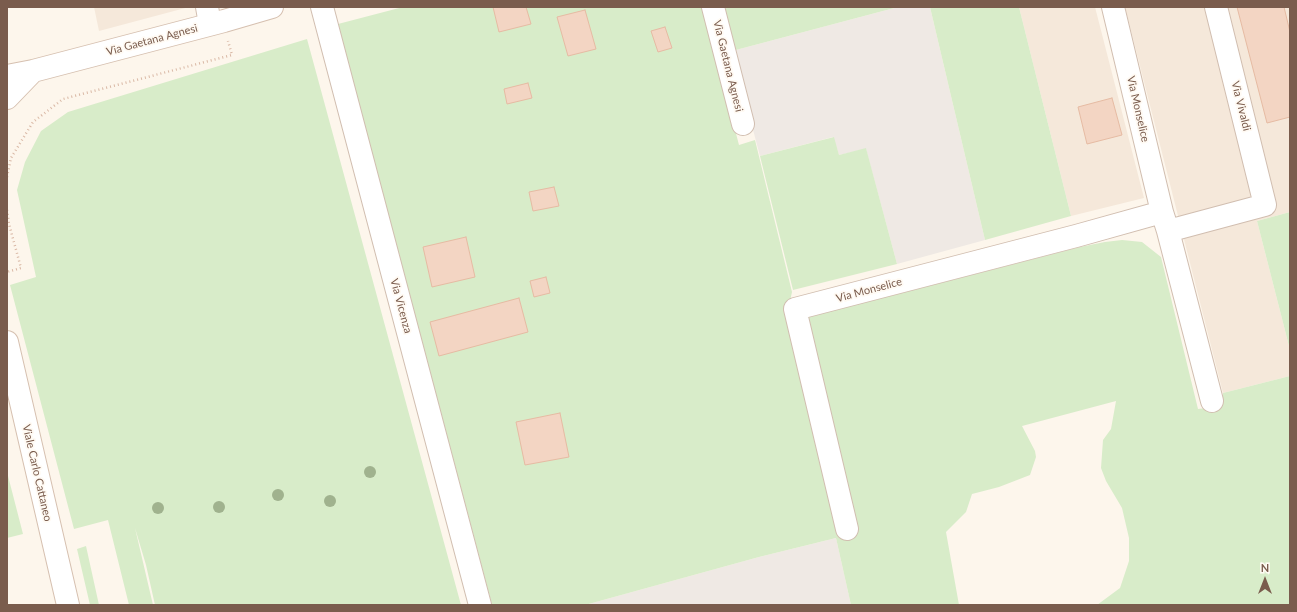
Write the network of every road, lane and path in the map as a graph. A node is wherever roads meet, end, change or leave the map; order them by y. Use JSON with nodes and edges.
{"nodes":[{"id":1,"x":272,"y":7,"type":"edge"},
{"id":2,"x":322,"y":7,"type":"edge"},
{"id":3,"x":714,"y":7,"type":"edge"},
{"id":4,"x":1114,"y":7,"type":"edge"},
{"id":5,"x":1216,"y":7,"type":"edge"},
{"id":6,"x":213,"y":18,"type":"edge"},
{"id":7,"x":33,"y":72,"type":"junction"},
{"id":8,"x":7,"y":76,"type":"edge"},
{"id":9,"x":7,"y":98,"type":"edge"},
{"id":10,"x":743,"y":124,"type":"dead end"},
{"id":11,"x":7,"y":177,"type":"edge"},
{"id":12,"x":1265,"y":205,"type":"joint"},
{"id":13,"x":7,"y":210,"type":"edge"},
{"id":14,"x":1165,"y":222,"type":"junction"},
{"id":15,"x":7,"y":272,"type":"edge"},
{"id":16,"x":7,"y":342,"type":"edge"},
{"id":17,"x":1212,"y":401,"type":"dead end"},
{"id":18,"x":847,"y":529,"type":"dead end"},
{"id":19,"x":68,"y":605,"type":"edge"},
{"id":20,"x":480,"y":605,"type":"edge"}],
"edges":[{"from":1,"to":6,"type":"street","name":"Via Gaetana Agnesi"},
{"from":2,"to":20,"type":"street","name":"Via Vicenza"},
{"from":3,"to":10,"type":"street","name":"Via Gaetana Agnesi"},
{"from":4,"to":14,"type":"street","name":"Via Monselice"},
{"from":5,"to":12,"type":"street","name":"Via Vivaldi"},
{"from":6,"to":7,"type":"street","name":"Via Gaetana Agnesi"},
{"from":6,"to":11,"type":"path"},
{"from":7,"to":8,"type":"street","name":"Via Gaetana Agnesi"},
{"from":7,"to":9,"type":"street","name":"Via Gaetana Agnesi"},
{"from":12,"to":14,"type":"street","name":"Via Monselice"},
{"from":13,"to":15,"type":"path"},
{"from":14,"to":17,"type":"street","name":"Via Monselice"},
{"from":14,"to":18,"type":"street","name":"Via Monselice"},
{"from":16,"to":19,"type":"street","name":"Viale Carlo Cattaneo"}]}
